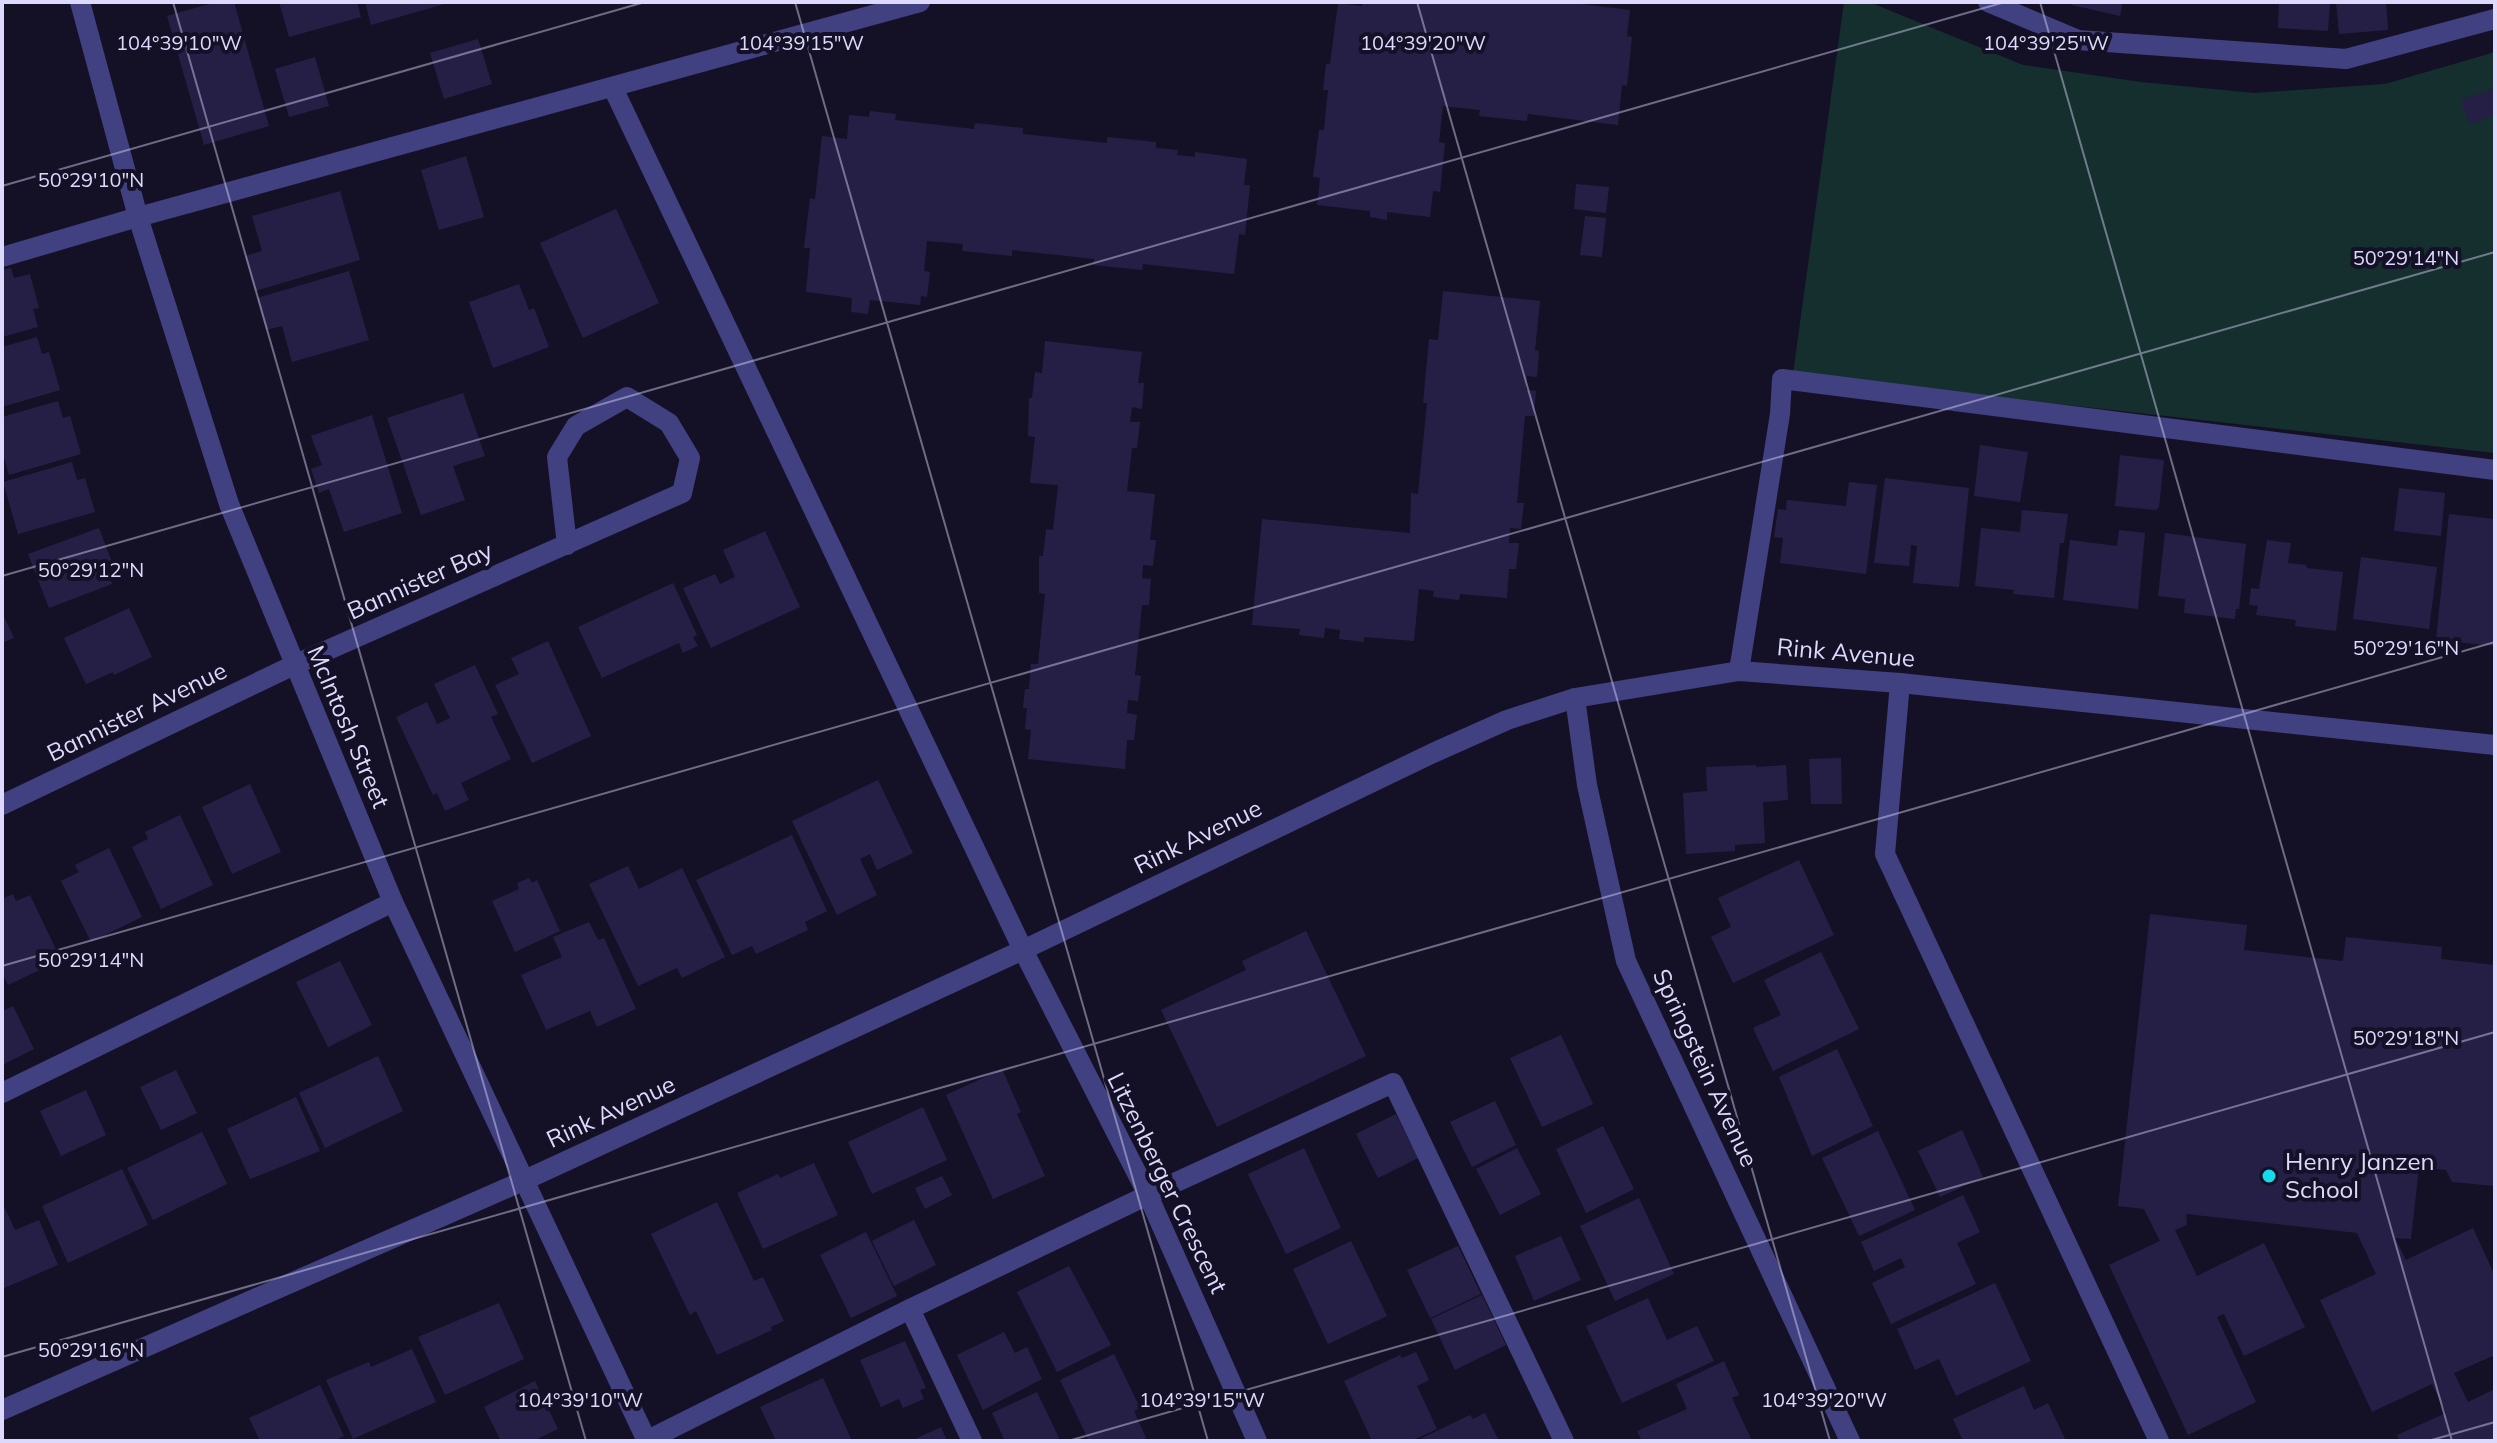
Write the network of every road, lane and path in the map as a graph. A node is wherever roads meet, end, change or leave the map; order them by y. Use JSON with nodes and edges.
{"nodes":[{"id":1,"x":80,"y":2,"type":"edge"},
{"id":2,"x":920,"y":2,"type":"edge"},
{"id":3,"x":1988,"y":2,"type":"edge"},
{"id":4,"x":2495,"y":19,"type":"edge"},
{"id":5,"x":613,"y":88,"type":"junction"},
{"id":6,"x":138,"y":217,"type":"junction"},
{"id":7,"x":2,"y":257,"type":"edge"},
{"id":8,"x":2495,"y":470,"type":"edge"},
{"id":9,"x":567,"y":545,"type":"junction"},
{"id":10,"x":294,"y":665,"type":"junction"},
{"id":11,"x":1739,"y":671,"type":"junction"},
{"id":12,"x":1900,"y":683,"type":"junction"},
{"id":13,"x":1575,"y":698,"type":"junction"},
{"id":14,"x":2495,"y":745,"type":"edge"},
{"id":15,"x":2,"y":805,"type":"edge"},
{"id":16,"x":393,"y":902,"type":"junction"},
{"id":17,"x":1023,"y":950,"type":"junction"},
{"id":18,"x":2,"y":1093,"type":"edge"},
{"id":19,"x":525,"y":1180,"type":"junction"},
{"id":20,"x":1148,"y":1195,"type":"junction"},
{"id":21,"x":910,"y":1309,"type":"junction"},
{"id":22,"x":2,"y":1410,"type":"edge"},
{"id":23,"x":647,"y":1441,"type":"edge"},
{"id":24,"x":972,"y":1441,"type":"edge"},
{"id":25,"x":1257,"y":1441,"type":"edge"},
{"id":26,"x":1564,"y":1441,"type":"edge"},
{"id":27,"x":1850,"y":1441,"type":"edge"},
{"id":28,"x":2159,"y":1441,"type":"edge"}],
"edges":[{"from":1,"to":6,"type":"street","name":"McIntosh Street"},
{"from":2,"to":5,"type":"street"},
{"from":3,"to":4,"type":"street"},
{"from":5,"to":6,"type":"street"},
{"from":5,"to":17,"type":"street","name":"Litzenberger Crescent"},
{"from":6,"to":7,"type":"street"},
{"from":6,"to":10,"type":"street","name":"McIntosh Street"},
{"from":8,"to":11,"type":"street"},
{"from":9,"to":9,"type":"street","name":"Bannister Bay"},
{"from":9,"to":10,"type":"street","name":"Bannister Bay"},
{"from":10,"to":15,"type":"street","name":"Bannister Avenue"},
{"from":10,"to":16,"type":"street","name":"McIntosh Street"},
{"from":11,"to":12,"type":"street","name":"Rink Avenue"},
{"from":11,"to":13,"type":"street","name":"Rink Avenue"},
{"from":12,"to":14,"type":"street","name":"Rink Avenue"},
{"from":12,"to":28,"type":"street"},
{"from":13,"to":17,"type":"street","name":"Rink Avenue"},
{"from":13,"to":27,"type":"street","name":"Springstein Avenue"},
{"from":16,"to":18,"type":"street"},
{"from":16,"to":19,"type":"street","name":"McIntosh Street"},
{"from":17,"to":19,"type":"street","name":"Rink Avenue"},
{"from":17,"to":20,"type":"street","name":"Litzenberger Crescent"},
{"from":19,"to":22,"type":"street","name":"Rink Avenue"},
{"from":19,"to":23,"type":"street","name":"McIntosh Street"},
{"from":20,"to":21,"type":"street"},
{"from":20,"to":25,"type":"street","name":"Litzenberger Crescent"},
{"from":20,"to":26,"type":"street"},
{"from":21,"to":23,"type":"street"},
{"from":21,"to":24,"type":"street"}]}
